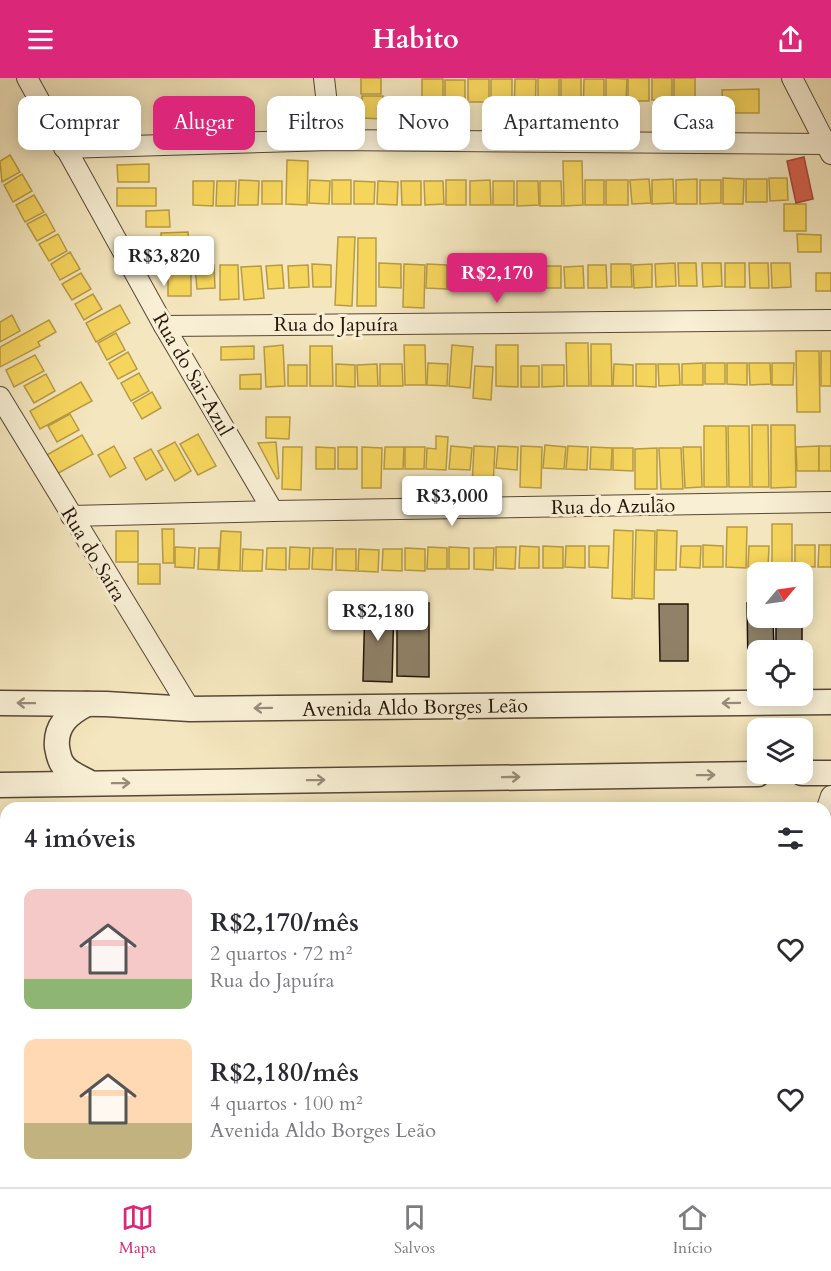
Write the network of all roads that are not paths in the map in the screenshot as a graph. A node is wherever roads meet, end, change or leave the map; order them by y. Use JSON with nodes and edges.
{"nodes":[{"id":1,"x":27,"y":78,"type":"edge"},
{"id":2,"x":324,"y":78,"type":"edge"},
{"id":3,"x":792,"y":78,"type":"edge"},
{"id":4,"x":37,"y":96,"type":"edge"},
{"id":5,"x":326,"y":96,"type":"edge"},
{"id":6,"x":365,"y":141,"type":"edge"},
{"id":7,"x":267,"y":142,"type":"edge"},
{"id":8,"x":141,"y":146,"type":"edge"},
{"id":9,"x":829,"y":149,"type":"edge"},
{"id":10,"x":65,"y":150,"type":"edge"},
{"id":11,"x":831,"y":320,"type":"edge"},
{"id":12,"x":164,"y":326,"type":"junction"},
{"id":13,"x":0,"y":397,"type":"edge"},
{"id":14,"x":831,"y":502,"type":"edge"},
{"id":15,"x":273,"y":511,"type":"junction"},
{"id":16,"x":71,"y":516,"type":"junction"},
{"id":17,"x":831,"y":702,"type":"edge"},
{"id":18,"x":0,"y":703,"type":"edge"},
{"id":19,"x":87,"y":704,"type":"junction"},
{"id":20,"x":190,"y":709,"type":"junction"},
{"id":21,"x":813,"y":773,"type":"edge"},
{"id":22,"x":831,"y":773,"type":"edge"},
{"id":23,"x":747,"y":774,"type":"edge"},
{"id":24,"x":90,"y":783,"type":"junction"},
{"id":25,"x":0,"y":785,"type":"edge"}],
"edges":[{"from":1,"to":4,"type":"street","name":"Rua do Sai-Azul"},
{"from":2,"to":5,"type":"street"},
{"from":3,"to":9,"type":"street"},
{"from":6,"to":9,"type":"street"},
{"from":7,"to":8,"type":"street"},
{"from":10,"to":12,"type":"street","name":"Rua do Sai-Azul"},
{"from":11,"to":12,"type":"street","name":"Rua do Japuíra"},
{"from":12,"to":15,"type":"street","name":"Rua do Sai-Azul"},
{"from":13,"to":16,"type":"street","name":"Rua do Saíra"},
{"from":14,"to":15,"type":"street","name":"Rua do Azulão"},
{"from":15,"to":16,"type":"street","name":"Rua do Azulão"},
{"from":16,"to":20,"type":"street","name":"Rua do Saíra"},
{"from":17,"to":20,"type":"street","name":"Avenida Aldo Borges Leão","one_way":true},
{"from":19,"to":18,"type":"street","name":"Avenida Aldo Borges Leão","one_way":true},
{"from":19,"to":20,"type":"street","name":"Avenida Aldo Borges Leão"},
{"from":19,"to":24,"type":"street"},
{"from":21,"to":22,"type":"street"},
{"from":24,"to":23,"type":"street","one_way":true},
{"from":24,"to":25,"type":"street"}]}
